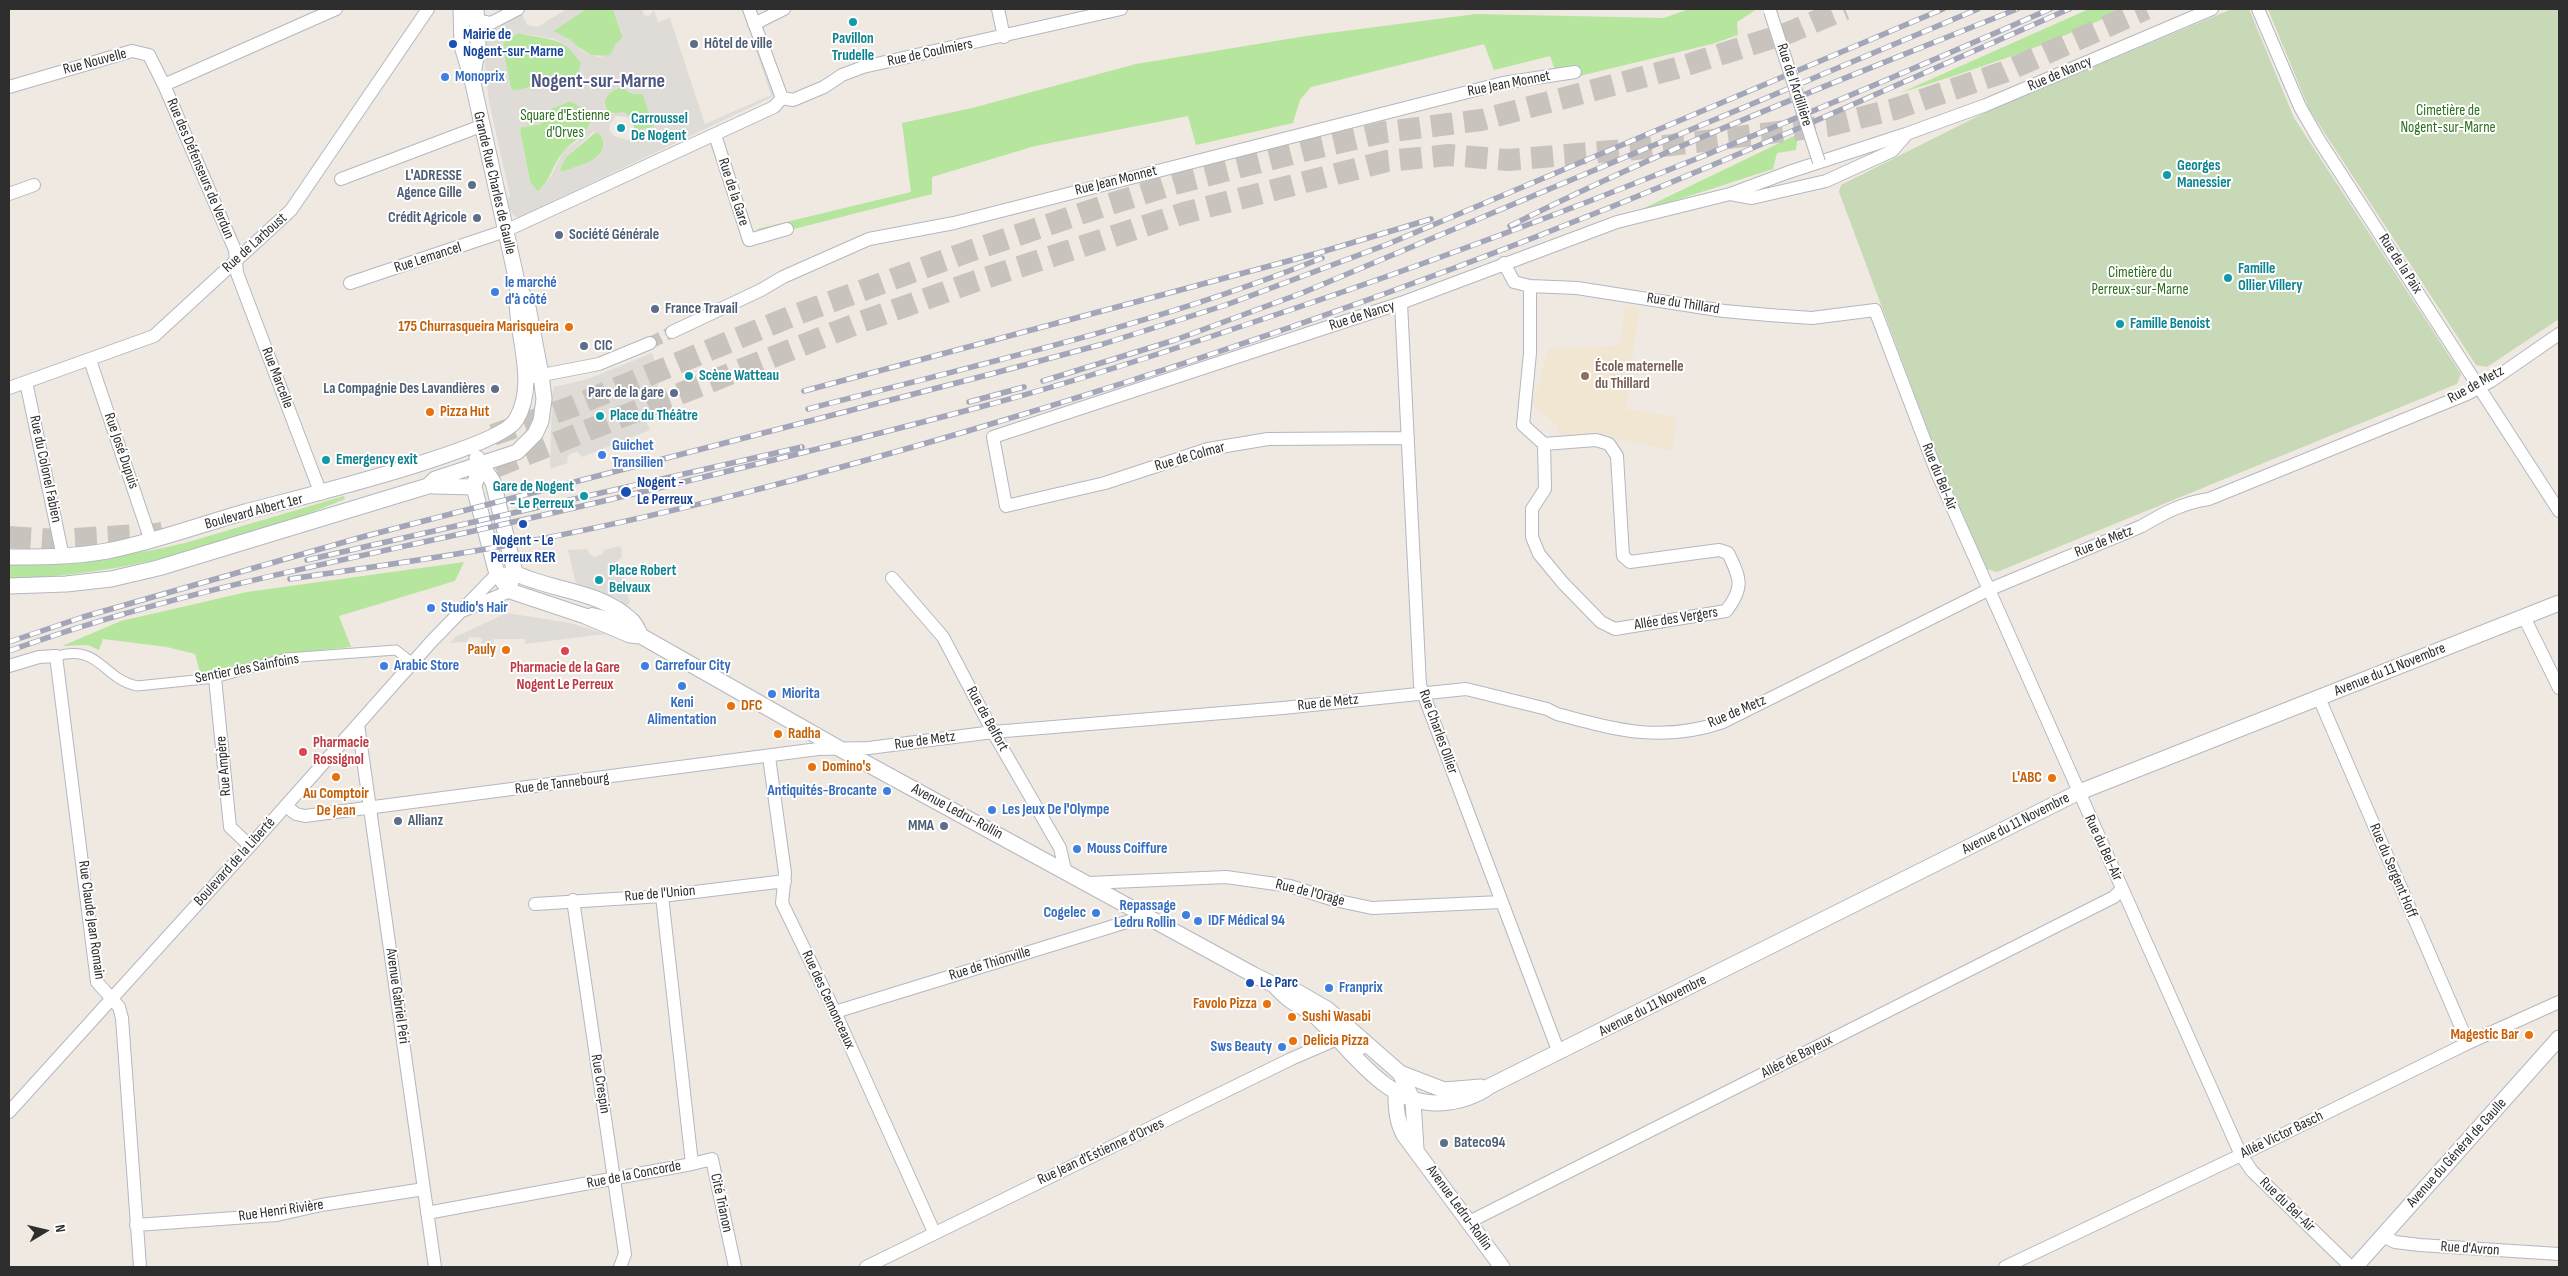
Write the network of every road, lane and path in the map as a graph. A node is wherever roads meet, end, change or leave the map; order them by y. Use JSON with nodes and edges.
{"nodes":[{"id":1,"x":336,"y":9,"type":"edge"},
{"id":2,"x":428,"y":9,"type":"edge"},
{"id":3,"x":518,"y":9,"type":"edge"},
{"id":4,"x":749,"y":9,"type":"edge"},
{"id":5,"x":784,"y":9,"type":"edge"},
{"id":6,"x":998,"y":9,"type":"edge"},
{"id":7,"x":1121,"y":9,"type":"edge"},
{"id":8,"x":2212,"y":9,"type":"edge"},
{"id":9,"x":2258,"y":9,"type":"edge"},
{"id":10,"x":1770,"y":10,"type":"edge"},
{"id":11,"x":461,"y":12,"type":"edge"},
{"id":12,"x":476,"y":15,"type":"edge"},
{"id":13,"x":754,"y":24,"type":"junction"},
{"id":14,"x":1004,"y":37,"type":"junction"},
{"id":15,"x":1575,"y":72,"type":"dead end"},
{"id":16,"x":472,"y":79,"type":"junction"},
{"id":17,"x":164,"y":85,"type":"junction"},
{"id":18,"x":9,"y":86,"type":"edge"},
{"id":19,"x":782,"y":98,"type":"junction"},
{"id":20,"x":481,"y":126,"type":"junction"},
{"id":21,"x":1906,"y":134,"type":"junction"},
{"id":22,"x":715,"y":135,"type":"junction"},
{"id":23,"x":1819,"y":162,"type":"junction"},
{"id":24,"x":341,"y":179,"type":"dead end"},
{"id":25,"x":34,"y":185,"type":"dead end"},
{"id":26,"x":9,"y":194,"type":"edge"},
{"id":27,"x":1730,"y":194,"type":"junction"},
{"id":28,"x":787,"y":229,"type":"dead end"},
{"id":29,"x":505,"y":232,"type":"junction"},
{"id":30,"x":236,"y":261,"type":"junction"},
{"id":31,"x":1504,"y":263,"type":"junction"},
{"id":32,"x":350,"y":283,"type":"dead end"},
{"id":33,"x":518,"y":286,"type":"junction"},
{"id":34,"x":1530,"y":286,"type":"junction"},
{"id":35,"x":1401,"y":303,"type":"junction"},
{"id":36,"x":1875,"y":310,"type":"joint"},
{"id":37,"x":672,"y":332,"type":"tunnel mouth"},
{"id":38,"x":2559,"y":334,"type":"edge"},
{"id":39,"x":650,"y":343,"type":"tunnel mouth"},
{"id":40,"x":90,"y":360,"type":"junction"},
{"id":41,"x":541,"y":375,"type":"junction"},
{"id":42,"x":525,"y":378,"type":"junction"},
{"id":43,"x":26,"y":382,"type":"junction"},
{"id":44,"x":2480,"y":386,"type":"junction"},
{"id":45,"x":9,"y":388,"type":"edge"},
{"id":46,"x":494,"y":436,"type":"joint"},
{"id":47,"x":1408,"y":438,"type":"junction"},
{"id":48,"x":1544,"y":444,"type":"junction"},
{"id":49,"x":472,"y":445,"type":"junction"},
{"id":50,"x":517,"y":452,"type":"joint"},
{"id":51,"x":480,"y":464,"type":"junction"},
{"id":52,"x":428,"y":486,"type":"junction"},
{"id":53,"x":474,"y":487,"type":"junction"},
{"id":54,"x":321,"y":494,"type":"junction"},
{"id":55,"x":1006,"y":506,"type":"joint"},
{"id":56,"x":2559,"y":511,"type":"edge"},
{"id":57,"x":151,"y":542,"type":"junction"},
{"id":58,"x":9,"y":557,"type":"edge"},
{"id":59,"x":63,"y":557,"type":"junction"},
{"id":60,"x":515,"y":573,"type":"junction"},
{"id":61,"x":497,"y":574,"type":"junction"},
{"id":62,"x":892,"y":578,"type":"dead end"},
{"id":63,"x":9,"y":586,"type":"edge"},
{"id":64,"x":1988,"y":590,"type":"junction"},
{"id":65,"x":510,"y":591,"type":"junction"},
{"id":66,"x":2559,"y":603,"type":"edge"},
{"id":67,"x":462,"y":611,"type":"junction"},
{"id":68,"x":585,"y":616,"type":"junction"},
{"id":69,"x":2524,"y":617,"type":"junction"},
{"id":70,"x":632,"y":620,"type":"junction"},
{"id":71,"x":641,"y":636,"type":"junction"},
{"id":72,"x":56,"y":656,"type":"junction"},
{"id":73,"x":414,"y":664,"type":"junction"},
{"id":74,"x":9,"y":666,"type":"edge"},
{"id":75,"x":216,"y":678,"type":"junction"},
{"id":76,"x":2559,"y":688,"type":"edge"},
{"id":77,"x":1422,"y":693,"type":"junction"},
{"id":78,"x":2318,"y":698,"type":"junction"},
{"id":79,"x":358,"y":724,"type":"junction"},
{"id":80,"x":993,"y":732,"type":"junction"},
{"id":81,"x":842,"y":750,"type":"junction"},
{"id":82,"x":769,"y":757,"type":"junction"},
{"id":83,"x":2077,"y":793,"type":"junction"},
{"id":84,"x":286,"y":806,"type":"junction"},
{"id":85,"x":371,"y":808,"type":"junction"},
{"id":86,"x":250,"y":846,"type":"junction"},
{"id":87,"x":1064,"y":870,"type":"junction"},
{"id":88,"x":785,"y":881,"type":"junction"},
{"id":89,"x":1089,"y":883,"type":"junction"},
{"id":90,"x":2122,"y":889,"type":"junction"},
{"id":91,"x":662,"y":896,"type":"junction"},
{"id":92,"x":573,"y":900,"type":"junction"},
{"id":93,"x":1501,"y":902,"type":"junction"},
{"id":94,"x":535,"y":904,"type":"dead end"},
{"id":95,"x":1146,"y":916,"type":"junction"},
{"id":96,"x":1274,"y":984,"type":"junction"},
{"id":97,"x":111,"y":998,"type":"junction"},
{"id":98,"x":2559,"y":1002,"type":"edge"},
{"id":99,"x":835,"y":1012,"type":"junction"},
{"id":100,"x":2559,"y":1038,"type":"edge"},
{"id":101,"x":1337,"y":1039,"type":"junction"},
{"id":102,"x":2468,"y":1043,"type":"junction"},
{"id":103,"x":1559,"y":1053,"type":"junction"},
{"id":104,"x":1382,"y":1058,"type":"junction"},
{"id":105,"x":1490,"y":1086,"type":"junction"},
{"id":106,"x":1400,"y":1089,"type":"junction"},
{"id":107,"x":1413,"y":1101,"type":"junction"},
{"id":108,"x":9,"y":1112,"type":"edge"},
{"id":109,"x":1416,"y":1149,"type":"junction"},
{"id":110,"x":2241,"y":1155,"type":"junction"},
{"id":111,"x":692,"y":1164,"type":"junction"},
{"id":112,"x":615,"y":1180,"type":"junction"},
{"id":113,"x":424,"y":1189,"type":"junction"},
{"id":114,"x":427,"y":1213,"type":"junction"},
{"id":115,"x":1469,"y":1222,"type":"junction"},
{"id":116,"x":136,"y":1226,"type":"junction"},
{"id":117,"x":934,"y":1232,"type":"junction"},
{"id":118,"x":2382,"y":1236,"type":"junction"},
{"id":119,"x":2559,"y":1254,"type":"edge"},
{"id":120,"x":2010,"y":1266,"type":"edge"},
{"id":121,"x":140,"y":1267,"type":"edge"},
{"id":122,"x":435,"y":1267,"type":"edge"},
{"id":123,"x":620,"y":1267,"type":"edge"},
{"id":124,"x":735,"y":1267,"type":"edge"},
{"id":125,"x":866,"y":1267,"type":"edge"},
{"id":126,"x":1502,"y":1267,"type":"edge"},
{"id":127,"x":2353,"y":1267,"type":"edge"}],
"edges":[{"from":1,"to":17,"type":"street","name":"Rue des Défenseurs de Verdun"},
{"from":2,"to":30,"type":"street","name":"Rue de Larboust"},
{"from":3,"to":12,"type":"street"},
{"from":4,"to":13,"type":"street"},
{"from":5,"to":13,"type":"street"},
{"from":6,"to":14,"type":"street"},
{"from":7,"to":14,"type":"street","name":"Rue de Coulmiers"},
{"from":8,"to":21,"type":"street","name":"Rue de Nancy"},
{"from":9,"to":44,"type":"street","name":"Rue de la Paix"},
{"from":10,"to":23,"type":"street","name":"Rue de l'Ardillière","bridge":true},
{"from":11,"to":12,"type":"street"},
{"from":11,"to":16,"type":"street","name":"Grande Rue Charles de Gaulle"},
{"from":12,"to":16,"type":"street","name":"Grande Rue Charles de Gaulle"},
{"from":13,"to":19,"type":"street"},
{"from":14,"to":19,"type":"street","name":"Rue de Coulmiers"},
{"from":15,"to":37,"type":"street","name":"Rue Jean Monnet"},
{"from":16,"to":20,"type":"street","name":"Grande Rue Charles de Gaulle"},
{"from":17,"to":18,"type":"street","name":"Rue Nouvelle"},
{"from":17,"to":30,"type":"street","name":"Rue des Défenseurs de Verdun"},
{"from":19,"to":22,"type":"street","name":"Rue de Coulmiers"},
{"from":20,"to":24,"type":"street"},
{"from":20,"to":29,"type":"street","name":"Grande Rue Charles de Gaulle"},
{"from":21,"to":23,"type":"street","name":"Rue de Nancy"},
{"from":21,"to":27,"type":"street","name":"Rue de Nancy"},
{"from":22,"to":28,"type":"street","name":"Rue de la Gare"},
{"from":22,"to":29,"type":"street","name":"Rue de Coulmiers"},
{"from":23,"to":27,"type":"street","name":"Rue de Nancy"},
{"from":25,"to":26,"type":"street"},
{"from":27,"to":31,"type":"street","name":"Rue de Nancy"},
{"from":29,"to":32,"type":"street","name":"Rue Lemancel"},
{"from":29,"to":33,"type":"street","name":"Grande Rue Charles de Gaulle"},
{"from":30,"to":40,"type":"street","name":"Rue de Larboust"},
{"from":30,"to":54,"type":"street","name":"Rue Marcelle"},
{"from":31,"to":34,"type":"street","name":"Rue du Thillard"},
{"from":31,"to":35,"type":"street","name":"Rue de Nancy"},
{"from":33,"to":41,"type":"street","name":"Grande Rue Charles de Gaulle"},
{"from":33,"to":42,"type":"street","name":"Grande Rue Charles de Gaulle"},
{"from":34,"to":36,"type":"street","name":"Rue du Thillard"},
{"from":34,"to":48,"type":"street"},
{"from":35,"to":47,"type":"street","name":"Rue Charles Ollier"},
{"from":35,"to":55,"type":"street","name":"Rue de Nancy"},
{"from":36,"to":64,"type":"street","name":"Rue du Bel-Air"},
{"from":38,"to":44,"type":"street","name":"Rue de Metz"},
{"from":39,"to":41,"type":"street"},
{"from":40,"to":43,"type":"street","name":"Rue de Larboust"},
{"from":40,"to":57,"type":"street","name":"Rue José Dupuis"},
{"from":41,"to":42,"type":"street"},
{"from":41,"to":50,"type":"street","name":"Grande Rue Charles de Gaulle"},
{"from":42,"to":46,"type":"street","name":"Grande Rue Charles de Gaulle"},
{"from":43,"to":45,"type":"street","name":"Rue de Larboust"},
{"from":43,"to":59,"type":"street","name":"Rue du Colonel Fabien"},
{"from":44,"to":56,"type":"street","name":"Rue de la Paix"},
{"from":44,"to":64,"type":"street","name":"Rue de Metz"},
{"from":46,"to":49,"type":"street","name":"Boulevard Albert 1er"},
{"from":47,"to":55,"type":"street","name":"Rue de Colmar"},
{"from":47,"to":77,"type":"street","name":"Rue Charles Ollier"},
{"from":48,"to":48,"type":"street","name":"Allée des Vergers"},
{"from":49,"to":51,"type":"street"},
{"from":49,"to":54,"type":"street","name":"Boulevard Albert 1er"},
{"from":50,"to":51,"type":"street","name":"Boulevard Albert 1er"},
{"from":51,"to":52,"type":"street","name":"Boulevard Albert 1er"},
{"from":51,"to":53,"type":"street"},
{"from":51,"to":60,"type":"street"},
{"from":52,"to":53,"type":"street","name":"Boulevard Albert 1er"},
{"from":52,"to":63,"type":"street","name":"Boulevard Albert 1er"},
{"from":53,"to":61,"type":"street"},
{"from":54,"to":57,"type":"street","name":"Boulevard Albert 1er"},
{"from":57,"to":59,"type":"street","name":"Boulevard Albert 1er"},
{"from":58,"to":59,"type":"street","name":"Boulevard Albert 1er"},
{"from":60,"to":61,"type":"street"},
{"from":60,"to":65,"type":"street"},
{"from":60,"to":70,"type":"street"},
{"from":61,"to":65,"type":"street"},
{"from":61,"to":67,"type":"street","name":"Boulevard de la Liberté"},
{"from":62,"to":80,"type":"street","name":"Rue de Belfort"},
{"from":64,"to":77,"type":"street","name":"Rue de Metz"},
{"from":64,"to":83,"type":"street","name":"Rue du Bel-Air"},
{"from":65,"to":67,"type":"street","name":"Boulevard de la Liberté"},
{"from":65,"to":68,"type":"street","name":"Avenue Ledru-Rollin"},
{"from":66,"to":69,"type":"street","name":"Avenue du 11 Novembre"},
{"from":67,"to":73,"type":"street","name":"Boulevard de la Liberté"},
{"from":68,"to":70,"type":"street","name":"Avenue Ledru-Rollin"},
{"from":68,"to":71,"type":"street","name":"Avenue Ledru-Rollin"},
{"from":69,"to":76,"type":"street"},
{"from":69,"to":78,"type":"street","name":"Avenue du 11 Novembre"},
{"from":70,"to":71,"type":"street"},
{"from":71,"to":81,"type":"street","name":"Avenue Ledru-Rollin"},
{"from":72,"to":74,"type":"street"},
{"from":72,"to":75,"type":"street","name":"Sentier des Sainfoins"},
{"from":72,"to":97,"type":"street","name":"Rue Claude Jean Romain"},
{"from":73,"to":75,"type":"street","name":"Sentier des Sainfoins"},
{"from":73,"to":79,"type":"street","name":"Boulevard de la Liberté"},
{"from":75,"to":86,"type":"street","name":"Rue Ampère"},
{"from":77,"to":80,"type":"street","name":"Rue de Metz"},
{"from":77,"to":93,"type":"street","name":"Rue Charles Ollier"},
{"from":78,"to":83,"type":"street","name":"Avenue du 11 Novembre"},
{"from":78,"to":102,"type":"street","name":"Rue du Sergent Hoff"},
{"from":79,"to":84,"type":"street","name":"Boulevard de la Liberté"},
{"from":79,"to":85,"type":"street","name":"Avenue Gabriel Péri"},
{"from":80,"to":81,"type":"street","name":"Rue de Metz"},
{"from":80,"to":87,"type":"street","name":"Rue de Belfort"},
{"from":81,"to":82,"type":"street","name":"Rue de Tannebourg"},
{"from":81,"to":87,"type":"street","name":"Avenue Ledru-Rollin"},
{"from":82,"to":85,"type":"street","name":"Rue de Tannebourg"},
{"from":82,"to":88,"type":"street","name":"Rue des Cemonceaux"},
{"from":83,"to":90,"type":"street","name":"Rue du Bel-Air"},
{"from":83,"to":103,"type":"street","name":"Avenue du 11 Novembre"},
{"from":84,"to":85,"type":"street","name":"Rue de Tannebourg"},
{"from":84,"to":86,"type":"street","name":"Boulevard de la Liberté"},
{"from":85,"to":113,"type":"street","name":"Avenue Gabriel Péri"},
{"from":86,"to":97,"type":"street","name":"Boulevard de la Liberté"},
{"from":87,"to":89,"type":"street","name":"Avenue Ledru-Rollin"},
{"from":88,"to":91,"type":"street","name":"Rue de l'Union"},
{"from":88,"to":99,"type":"street","name":"Rue des Cemonceaux"},
{"from":89,"to":93,"type":"street","name":"Rue de l'Orage"},
{"from":89,"to":95,"type":"street","name":"Avenue Ledru-Rollin"},
{"from":90,"to":110,"type":"street","name":"Rue du Bel-Air"},
{"from":90,"to":115,"type":"street","name":"Allée de Bayeux"},
{"from":91,"to":92,"type":"street","name":"Rue de l'Union"},
{"from":91,"to":111,"type":"street","name":"Rue de la Concorde"},
{"from":92,"to":94,"type":"street","name":"Rue de l'Union"},
{"from":92,"to":112,"type":"street","name":"Rue Crespin"},
{"from":93,"to":103,"type":"street","name":"Rue Charles Ollier"},
{"from":95,"to":96,"type":"street","name":"Avenue Ledru-Rollin"},
{"from":95,"to":99,"type":"street","name":"Rue de Thionville"},
{"from":96,"to":101,"type":"street","name":"Avenue Ledru-Rollin"},
{"from":96,"to":104,"type":"street","name":"Avenue Ledru-Rollin"},
{"from":97,"to":108,"type":"street","name":"Boulevard de la Liberté"},
{"from":97,"to":116,"type":"street","name":"Rue Claude Jean Romain"},
{"from":98,"to":102,"type":"street","name":"Allée Victor Basch"},
{"from":99,"to":117,"type":"street","name":"Rue des Cemonceaux"},
{"from":100,"to":118,"type":"street","name":"Avenue du Général de Gaulle"},
{"from":101,"to":104,"type":"street","name":"Avenue Ledru-Rollin"},
{"from":101,"to":106,"type":"street","name":"Avenue Ledru-Rollin"},
{"from":101,"to":117,"type":"street","name":"Rue Jean d'Estienne d'Orves"},
{"from":102,"to":110,"type":"street","name":"Allée Victor Basch"},
{"from":103,"to":105,"type":"street","name":"Avenue du 11 Novembre"},
{"from":104,"to":106,"type":"street","name":"Avenue Ledru-Rollin"},
{"from":105,"to":106,"type":"street","name":"Avenue du 11 Novembre"},
{"from":105,"to":107,"type":"street","name":"Avenue du 11 Novembre"},
{"from":106,"to":107,"type":"street","name":"Avenue du 11 Novembre"},
{"from":106,"to":109,"type":"street","name":"Avenue Ledru-Rollin"},
{"from":107,"to":109,"type":"street"},
{"from":109,"to":115,"type":"street","name":"Avenue Ledru-Rollin"},
{"from":110,"to":120,"type":"street","name":"Allée Victor Basch"},
{"from":110,"to":127,"type":"street","name":"Rue du Bel-Air"},
{"from":111,"to":112,"type":"street","name":"Rue de la Concorde"},
{"from":111,"to":124,"type":"street","name":"Cité Trianon"},
{"from":112,"to":114,"type":"street","name":"Rue de la Concorde"},
{"from":112,"to":123,"type":"street","name":"Rue Crespin"},
{"from":113,"to":114,"type":"street","name":"Avenue Gabriel Péri"},
{"from":113,"to":116,"type":"street","name":"Rue Henri Rivière"},
{"from":114,"to":122,"type":"street","name":"Avenue Gabriel Péri"},
{"from":115,"to":126,"type":"street","name":"Avenue Ledru-Rollin"},
{"from":116,"to":121,"type":"street","name":"Rue Claude Jean Romain"},
{"from":117,"to":125,"type":"street","name":"Rue Jean d'Estienne d'Orves"},
{"from":118,"to":119,"type":"street","name":"Rue d'Avron"},
{"from":118,"to":127,"type":"street","name":"Avenue du Général de Gaulle"}]}
